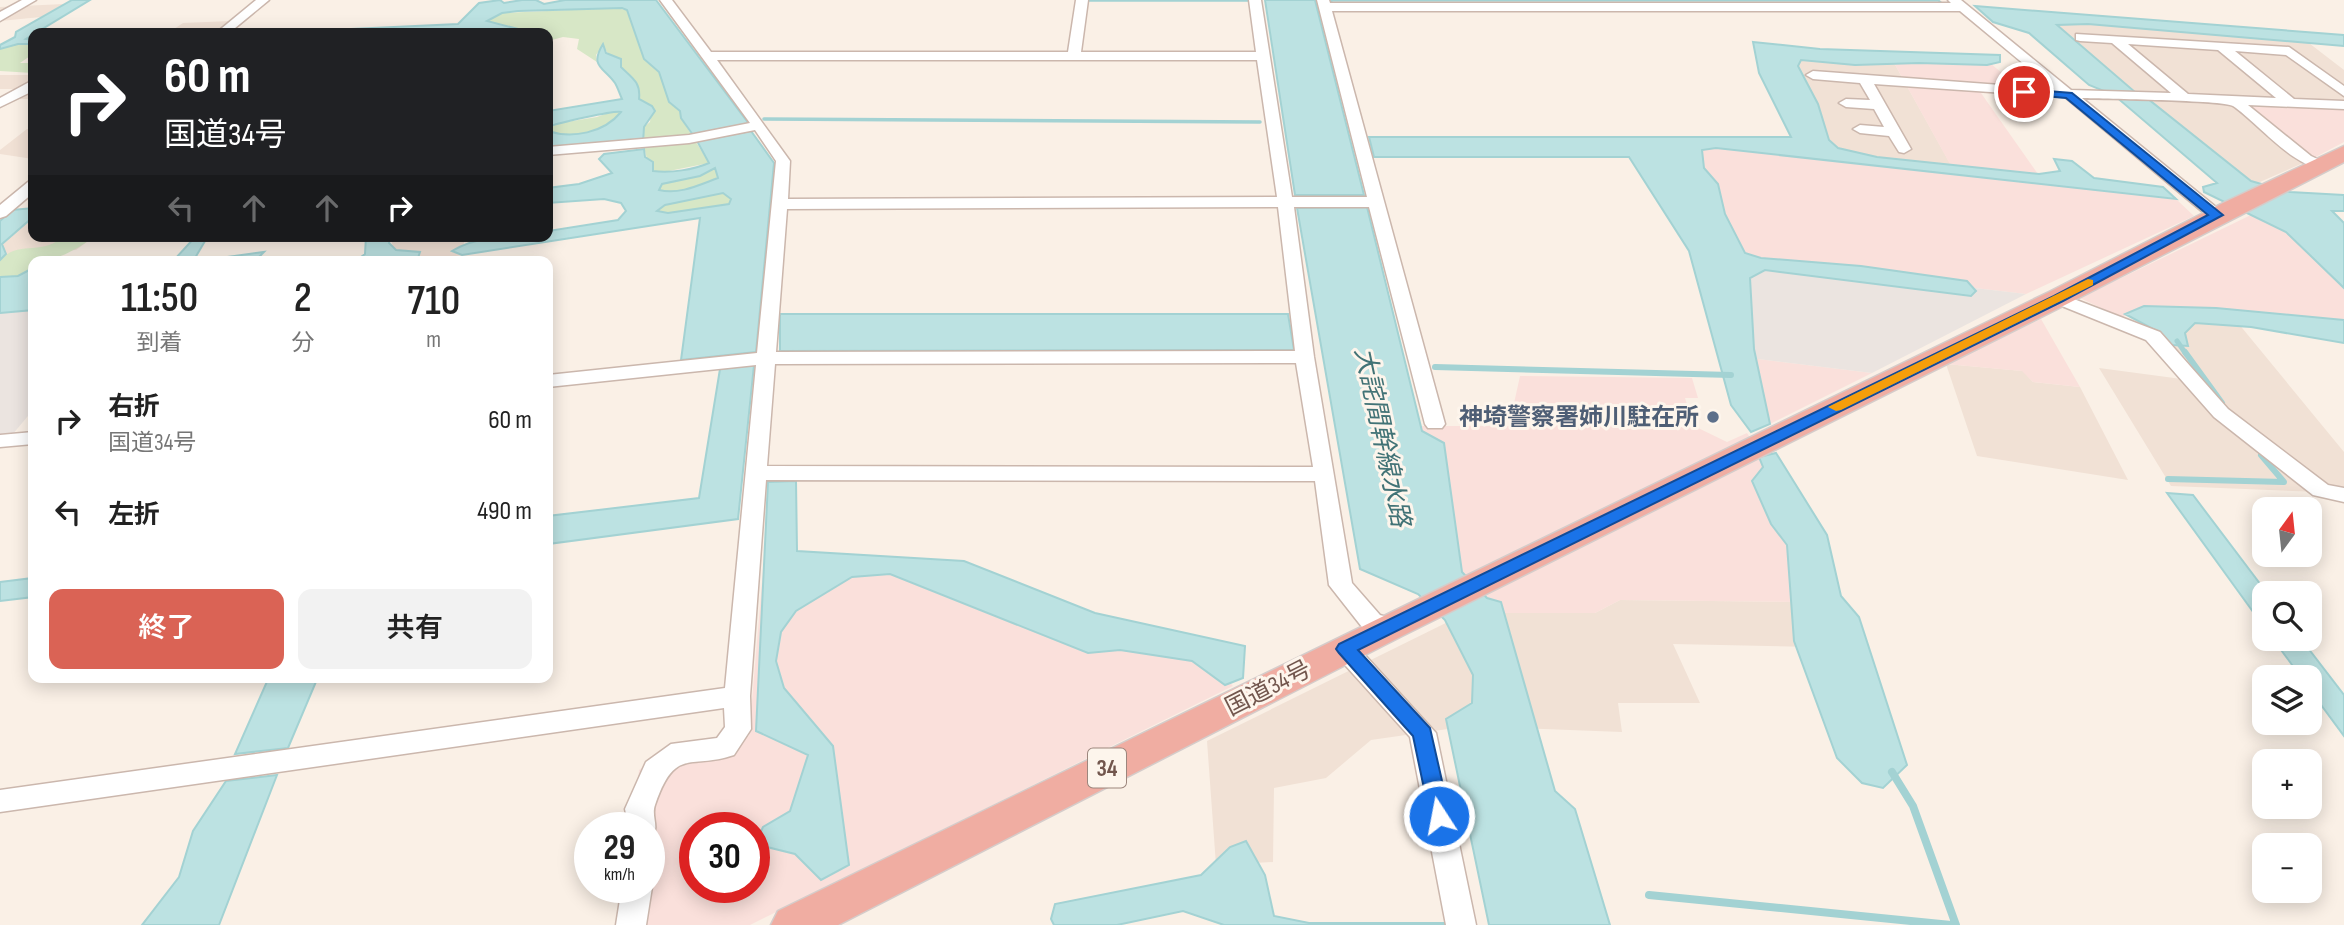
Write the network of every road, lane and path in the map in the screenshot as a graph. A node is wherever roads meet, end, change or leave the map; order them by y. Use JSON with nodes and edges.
{"nodes":[{"id":1,"x":30,"y":0,"type":"edge"},
{"id":2,"x":263,"y":0,"type":"edge"},
{"id":3,"x":666,"y":0,"type":"edge"},
{"id":4,"x":1082,"y":0,"type":"edge"},
{"id":5,"x":1255,"y":0,"type":"edge"},
{"id":6,"x":1324,"y":3,"type":"edge"},
{"id":7,"x":1957,"y":3,"type":"edge"},
{"id":8,"x":0,"y":17,"type":"edge"},
{"id":9,"x":228,"y":28,"type":"edge"},
{"id":10,"x":2080,"y":37,"type":"dead end"},
{"id":11,"x":2115,"y":39,"type":"junction"},
{"id":12,"x":2221,"y":46,"type":"junction"},
{"id":13,"x":708,"y":56,"type":"junction"},
{"id":14,"x":1073,"y":56,"type":"junction"},
{"id":15,"x":1263,"y":56,"type":"junction"},
{"id":16,"x":1813,"y":75,"type":"dead end"},
{"id":17,"x":1865,"y":80,"type":"junction"},
{"id":18,"x":28,"y":88,"type":"edge"},
{"id":19,"x":2344,"y":92,"type":"edge"},
{"id":20,"x":2069,"y":95,"type":"junction"},
{"id":21,"x":2184,"y":98,"type":"junction"},
{"id":22,"x":2234,"y":100,"type":"junction"},
{"id":23,"x":0,"y":103,"type":"edge"},
{"id":24,"x":1846,"y":103,"type":"dead end"},
{"id":25,"x":2291,"y":103,"type":"junction"},
{"id":26,"x":1879,"y":105,"type":"junction"},
{"id":27,"x":2344,"y":105,"type":"edge"},
{"id":28,"x":759,"y":125,"type":"junction"},
{"id":29,"x":1860,"y":129,"type":"dead end"},
{"id":30,"x":1894,"y":132,"type":"junction"},
{"id":31,"x":1904,"y":149,"type":"dead end"},
{"id":32,"x":553,"y":151,"type":"edge"},
{"id":33,"x":2344,"y":153,"type":"edge"},
{"id":34,"x":2320,"y":164,"type":"junction"},
{"id":35,"x":28,"y":189,"type":"edge"},
{"id":36,"x":1285,"y":202,"type":"junction"},
{"id":37,"x":1376,"y":202,"type":"junction"},
{"id":38,"x":781,"y":204,"type":"junction"},
{"id":39,"x":28,"y":206,"type":"edge"},
{"id":40,"x":2,"y":209,"type":"edge"},
{"id":41,"x":2224,"y":211,"type":"junction"},
{"id":42,"x":2058,"y":298,"type":"junction"},
{"id":43,"x":757,"y":349,"type":"junction"},
{"id":44,"x":1305,"y":358,"type":"junction"},
{"id":45,"x":553,"y":380,"type":"edge"},
{"id":46,"x":1435,"y":424,"type":"dead end"},
{"id":47,"x":28,"y":438,"type":"edge"},
{"id":48,"x":0,"y":441,"type":"edge"},
{"id":49,"x":756,"y":473,"type":"junction"},
{"id":50,"x":1325,"y":474,"type":"junction"},
{"id":51,"x":2344,"y":495,"type":"edge"},
{"id":52,"x":1405,"y":619,"type":"junction"},
{"id":53,"x":1345,"y":649,"type":"junction"},
{"id":54,"x":737,"y":696,"type":"junction"},
{"id":55,"x":0,"y":801,"type":"edge"},
{"id":56,"x":640,"y":812,"type":"edge"},
{"id":57,"x":634,"y":903,"type":"edge"},
{"id":58,"x":809,"y":922,"type":"edge"},
{"id":59,"x":631,"y":925,"type":"edge"},
{"id":60,"x":1461,"y":925,"type":"edge"}],
"edges":[{"from":1,"to":8,"type":"street"},
{"from":2,"to":9,"type":"street"},
{"from":3,"to":13,"type":"street"},
{"from":4,"to":14,"type":"street"},
{"from":5,"to":15,"type":"street"},
{"from":6,"to":7,"type":"street"},
{"from":6,"to":37,"type":"street"},
{"from":7,"to":20,"type":"street"},
{"from":10,"to":11,"type":"street"},
{"from":11,"to":12,"type":"street"},
{"from":11,"to":21,"type":"street"},
{"from":12,"to":19,"type":"street"},
{"from":12,"to":25,"type":"street"},
{"from":13,"to":14,"type":"street"},
{"from":13,"to":28,"type":"street"},
{"from":14,"to":15,"type":"street"},
{"from":15,"to":36,"type":"street"},
{"from":16,"to":17,"type":"street"},
{"from":17,"to":20,"type":"street"},
{"from":17,"to":26,"type":"street"},
{"from":18,"to":23,"type":"street"},
{"from":20,"to":21,"type":"street"},
{"from":20,"to":41,"type":"street"},
{"from":21,"to":22,"type":"street"},
{"from":22,"to":25,"type":"street"},
{"from":22,"to":34,"type":"street"},
{"from":24,"to":26,"type":"street"},
{"from":25,"to":27,"type":"street"},
{"from":26,"to":30,"type":"street"},
{"from":28,"to":32,"type":"street"},
{"from":28,"to":38,"type":"street"},
{"from":29,"to":30,"type":"street"},
{"from":30,"to":31,"type":"street"},
{"from":33,"to":34,"type":"highway","name":"国道34号","number":"34"},
{"from":34,"to":41,"type":"highway","name":"国道34号","number":"34"},
{"from":35,"to":40,"type":"street"},
{"from":36,"to":37,"type":"street"},
{"from":36,"to":38,"type":"street"},
{"from":36,"to":44,"type":"street"},
{"from":37,"to":46,"type":"street"},
{"from":38,"to":43,"type":"street"},
{"from":39,"to":40,"type":"street"},
{"from":41,"to":42,"type":"highway","name":"国道34号","number":"34"},
{"from":42,"to":51,"type":"street"},
{"from":42,"to":52,"type":"highway","name":"国道34号","number":"34"},
{"from":43,"to":44,"type":"street"},
{"from":43,"to":45,"type":"street"},
{"from":43,"to":49,"type":"street"},
{"from":44,"to":50,"type":"street"},
{"from":47,"to":48,"type":"street"},
{"from":49,"to":50,"type":"street"},
{"from":49,"to":54,"type":"street"},
{"from":50,"to":52,"type":"street"},
{"from":52,"to":53,"type":"highway","name":"国道34号","number":"34"},
{"from":53,"to":58,"type":"highway","name":"国道34号","number":"34"},
{"from":53,"to":60,"type":"street"},
{"from":54,"to":55,"type":"street"},
{"from":54,"to":56,"type":"street"},
{"from":57,"to":59,"type":"street"}]}
